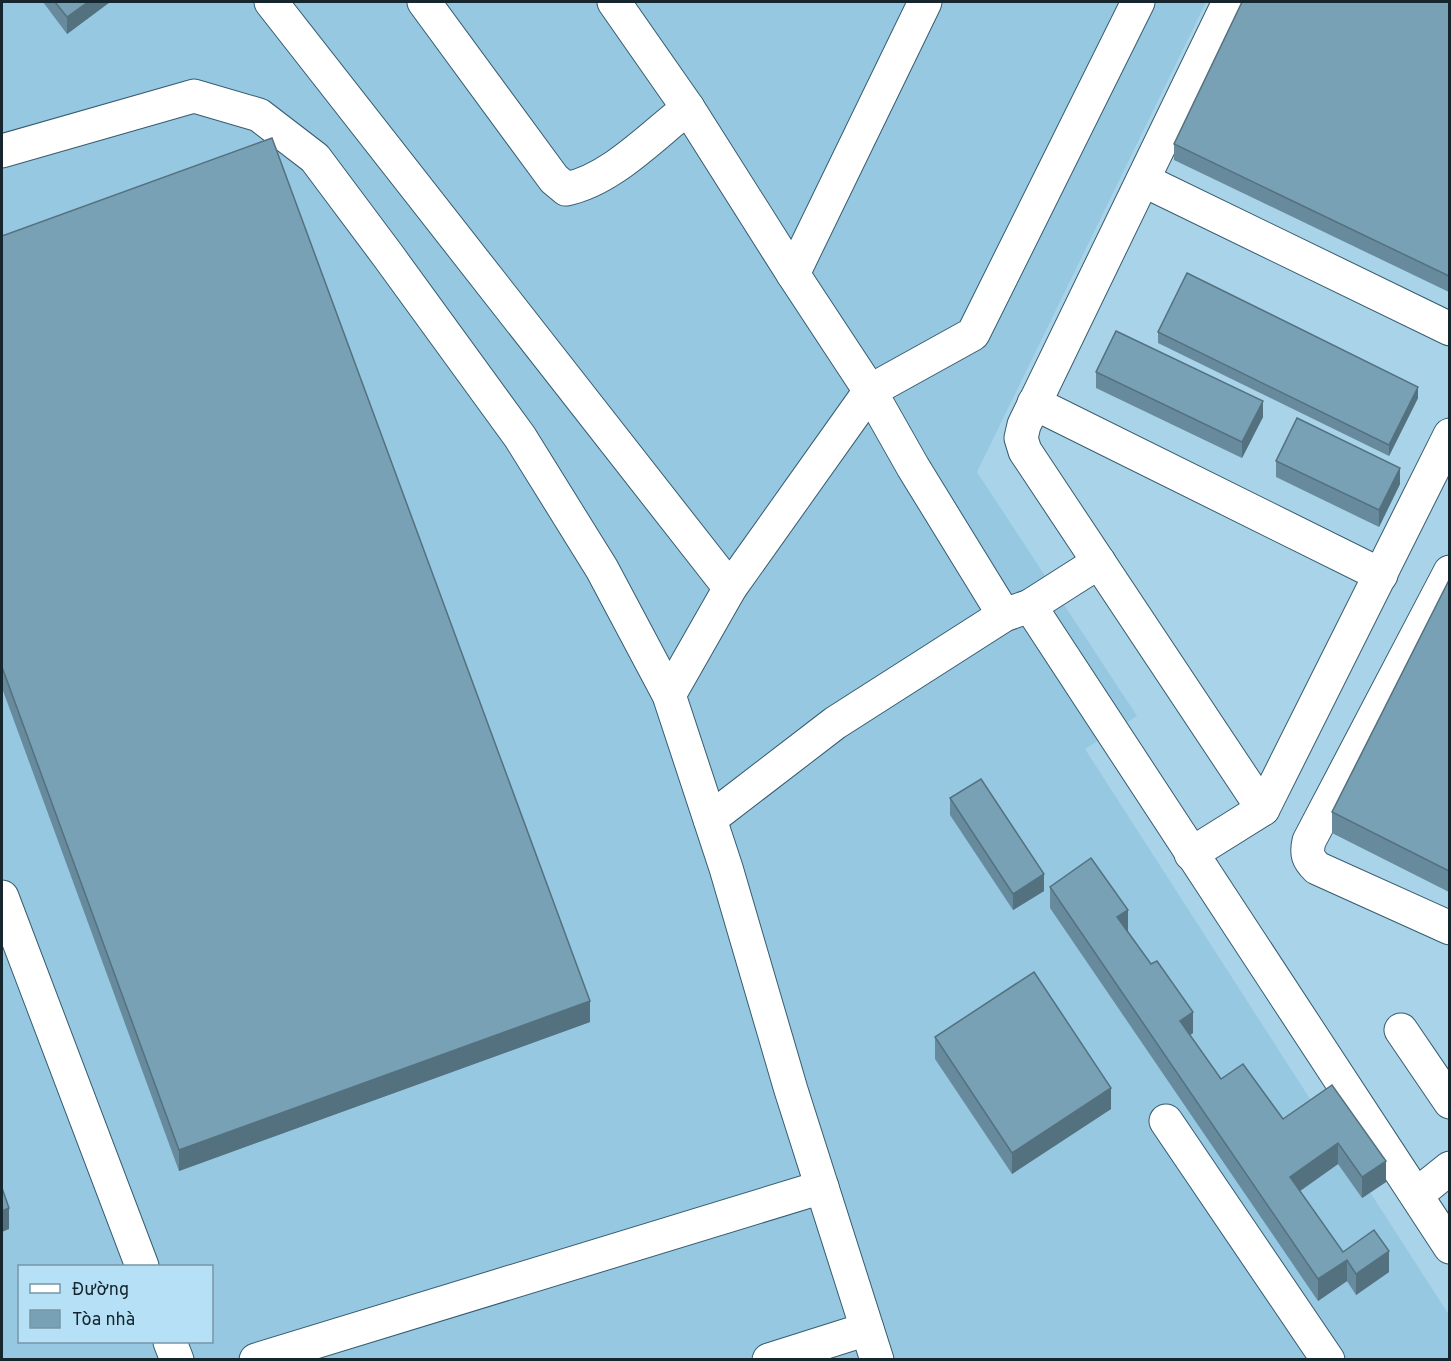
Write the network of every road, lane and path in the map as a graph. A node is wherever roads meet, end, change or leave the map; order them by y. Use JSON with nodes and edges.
{"nodes":[{"id":1,"x":271,"y":2,"type":"edge"},
{"id":2,"x":424,"y":2,"type":"edge"},
{"id":3,"x":925,"y":2,"type":"edge"},
{"id":4,"x":1138,"y":2,"type":"edge"},
{"id":5,"x":1229,"y":2,"type":"edge"},
{"id":6,"x":625,"y":7,"type":"edge"},
{"id":7,"x":688,"y":108,"type":"junction"},
{"id":8,"x":2,"y":151,"type":"edge"},
{"id":9,"x":1143,"y":180,"type":"junction"},
{"id":10,"x":793,"y":274,"type":"junction"},
{"id":11,"x":1449,"y":329,"type":"edge"},
{"id":12,"x":870,"y":391,"type":"junction"},
{"id":13,"x":1034,"y":403,"type":"junction"},
{"id":14,"x":1449,"y":435,"type":"edge"},
{"id":15,"x":1099,"y":562,"type":"junction"},
{"id":16,"x":1449,"y":572,"type":"edge"},
{"id":17,"x":1381,"y":575,"type":"junction"},
{"id":18,"x":730,"y":588,"type":"junction"},
{"id":19,"x":1017,"y":610,"type":"junction"},
{"id":20,"x":669,"y":695,"type":"junction"},
{"id":21,"x":1263,"y":809,"type":"junction"},
{"id":22,"x":710,"y":819,"type":"junction"},
{"id":23,"x":1191,"y":854,"type":"junction"},
{"id":24,"x":2,"y":897,"type":"edge"},
{"id":25,"x":1449,"y":928,"type":"edge"},
{"id":26,"x":1401,"y":1030,"type":"dead end"},
{"id":27,"x":1449,"y":1102,"type":"edge"},
{"id":28,"x":1166,"y":1121,"type":"dead end"},
{"id":29,"x":822,"y":1187,"type":"junction"},
{"id":30,"x":1449,"y":1247,"type":"edge"},
{"id":31,"x":142,"y":1265,"type":"edge"},
{"id":32,"x":171,"y":1343,"type":"edge"},
{"id":33,"x":872,"y":1344,"type":"edge"},
{"id":34,"x":177,"y":1359,"type":"edge"},
{"id":35,"x":256,"y":1359,"type":"edge"},
{"id":36,"x":769,"y":1359,"type":"edge"},
{"id":37,"x":1328,"y":1359,"type":"edge"}],
"edges":[{"from":1,"to":18,"type":"street"},
{"from":2,"to":7,"type":"street"},
{"from":3,"to":10,"type":"street"},
{"from":4,"to":12,"type":"street"},
{"from":5,"to":9,"type":"street"},
{"from":6,"to":7,"type":"street"},
{"from":7,"to":10,"type":"street"},
{"from":8,"to":20,"type":"street"},
{"from":9,"to":11,"type":"street"},
{"from":9,"to":13,"type":"street"},
{"from":10,"to":12,"type":"street"},
{"from":12,"to":18,"type":"street"},
{"from":12,"to":19,"type":"street"},
{"from":13,"to":15,"type":"street"},
{"from":13,"to":17,"type":"street"},
{"from":14,"to":17,"type":"street"},
{"from":15,"to":19,"type":"street"},
{"from":15,"to":21,"type":"street"},
{"from":16,"to":25,"type":"street"},
{"from":17,"to":21,"type":"street"},
{"from":18,"to":20,"type":"street"},
{"from":19,"to":22,"type":"street"},
{"from":19,"to":23,"type":"street"},
{"from":20,"to":22,"type":"street"},
{"from":21,"to":23,"type":"street"},
{"from":22,"to":29,"type":"street"},
{"from":23,"to":30,"type":"street"},
{"from":24,"to":31,"type":"street"},
{"from":26,"to":27,"type":"street"},
{"from":28,"to":37,"type":"street"},
{"from":29,"to":33,"type":"street"},
{"from":29,"to":35,"type":"street"},
{"from":32,"to":34,"type":"street"},
{"from":33,"to":36,"type":"street"}]}
